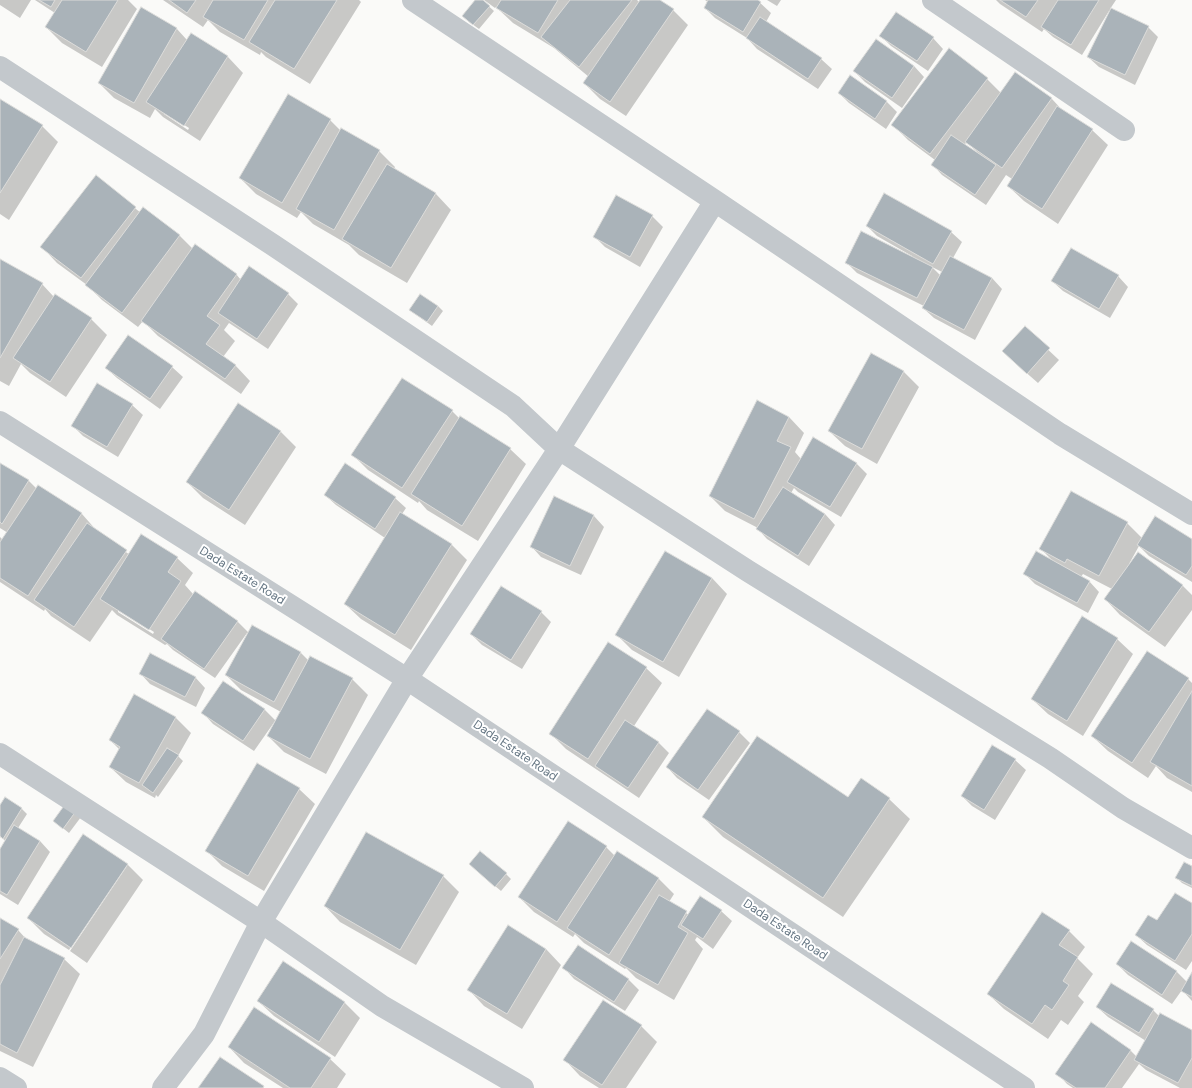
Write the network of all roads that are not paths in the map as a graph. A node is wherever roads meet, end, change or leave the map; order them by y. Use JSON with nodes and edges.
{"nodes":[{"id":1,"x":413,"y":0,"type":"edge"},
{"id":2,"x":933,"y":0,"type":"edge"},
{"id":3,"x":0,"y":67,"type":"edge"},
{"id":4,"x":1124,"y":130,"type":"dead end"},
{"id":5,"x":715,"y":201,"type":"junction"},
{"id":6,"x":0,"y":422,"type":"edge"},
{"id":7,"x":559,"y":449,"type":"junction"},
{"id":8,"x":1192,"y":514,"type":"edge"},
{"id":9,"x":407,"y":679,"type":"junction"},
{"id":10,"x":0,"y":754,"type":"edge"},
{"id":11,"x":1192,"y":848,"type":"edge"},
{"id":12,"x":261,"y":922,"type":"junction"},
{"id":13,"x":0,"y":1078,"type":"edge"},
{"id":14,"x":16,"y":1088,"type":"edge"},
{"id":15,"x":163,"y":1088,"type":"edge"},
{"id":16,"x":523,"y":1088,"type":"edge"},
{"id":17,"x":1024,"y":1088,"type":"edge"}],
"edges":[{"from":1,"to":5,"type":"street"},
{"from":2,"to":4,"type":"street"},
{"from":3,"to":7,"type":"street"},
{"from":5,"to":7,"type":"street"},
{"from":5,"to":8,"type":"street"},
{"from":6,"to":9,"type":"street","name":"Dada Estate Road"},
{"from":7,"to":9,"type":"street"},
{"from":7,"to":11,"type":"street"},
{"from":9,"to":12,"type":"street"},
{"from":9,"to":17,"type":"street","name":"Dada Estate Road"},
{"from":10,"to":12,"type":"street"},
{"from":12,"to":15,"type":"street"},
{"from":12,"to":16,"type":"street"},
{"from":13,"to":14,"type":"street"}]}
